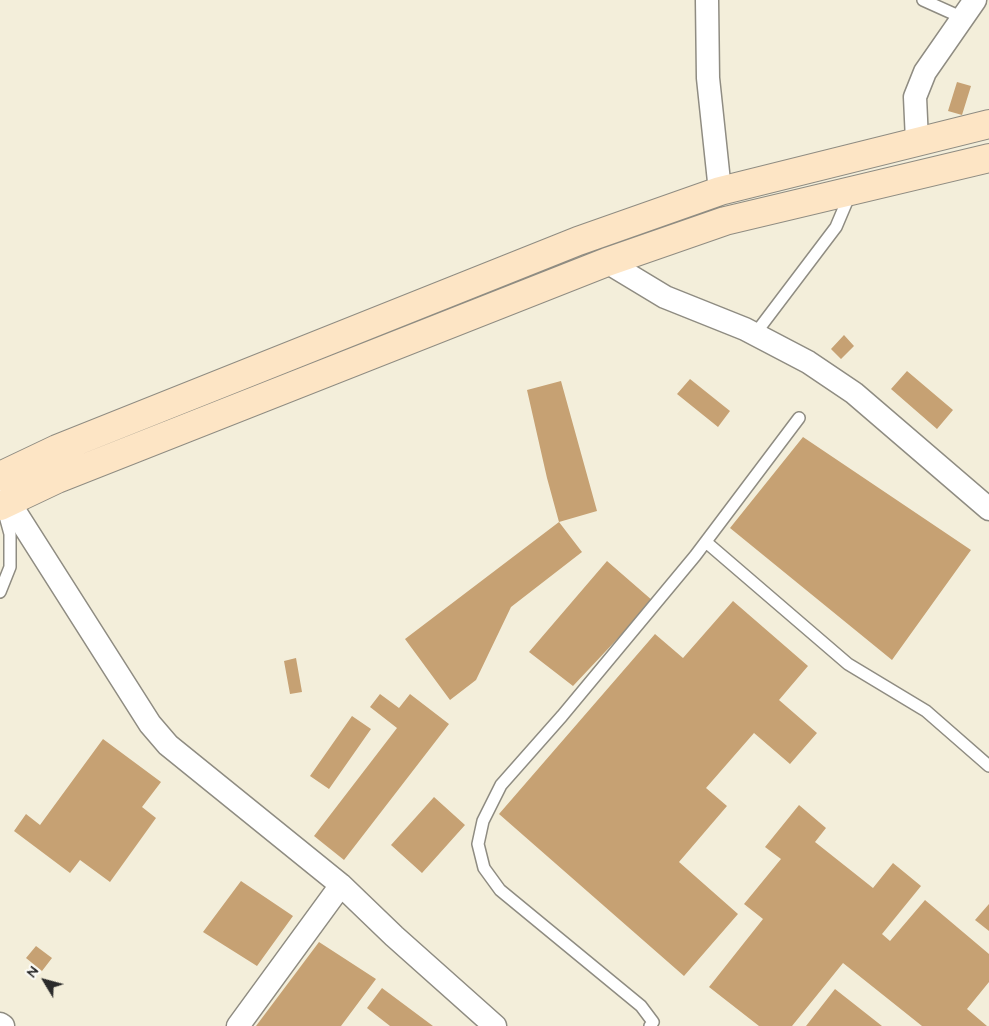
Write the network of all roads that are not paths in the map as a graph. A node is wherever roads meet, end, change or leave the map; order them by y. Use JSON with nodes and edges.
{"nodes":[{"id":1,"x":708,"y":0,"type":"edge"},
{"id":2,"x":922,"y":0,"type":"edge"},
{"id":3,"x":969,"y":9,"type":"edge"},
{"id":4,"x":989,"y":124,"type":"edge"},
{"id":5,"x":917,"y":141,"type":"junction"},
{"id":6,"x":989,"y":158,"type":"edge"},
{"id":7,"x":720,"y":191,"type":"junction"},
{"id":8,"x":852,"y":191,"type":"junction"},
{"id":9,"x":607,"y":262,"type":"junction"},
{"id":10,"x":755,"y":334,"type":"junction"},
{"id":11,"x":800,"y":418,"type":"dead end"},
{"id":12,"x":0,"y":476,"type":"edge"},
{"id":13,"x":3,"y":500,"type":"edge"},
{"id":14,"x":989,"y":509,"type":"edge"},
{"id":15,"x":706,"y":542,"type":"junction"},
{"id":16,"x":0,"y":592,"type":"edge"},
{"id":17,"x":989,"y":766,"type":"edge"},
{"id":18,"x":341,"y":885,"type":"junction"},
{"id":19,"x":238,"y":1026,"type":"edge"},
{"id":20,"x":495,"y":1026,"type":"edge"},
{"id":21,"x":650,"y":1026,"type":"edge"}],
"edges":[{"from":1,"to":7,"type":"street"},
{"from":2,"to":3,"type":"lane"},
{"from":3,"to":5,"type":"street"},
{"from":4,"to":5,"type":"main road"},
{"from":5,"to":7,"type":"main road"},
{"from":6,"to":8,"type":"main road"},
{"from":7,"to":12,"type":"main road"},
{"from":8,"to":9,"type":"main road"},
{"from":8,"to":10,"type":"lane"},
{"from":9,"to":10,"type":"street"},
{"from":9,"to":13,"type":"main road"},
{"from":10,"to":14,"type":"street"},
{"from":11,"to":15,"type":"lane"},
{"from":13,"to":16,"type":"lane"},
{"from":13,"to":18,"type":"street"},
{"from":15,"to":17,"type":"lane"},
{"from":15,"to":21,"type":"lane"},
{"from":18,"to":19,"type":"street"},
{"from":18,"to":20,"type":"street"}]}
